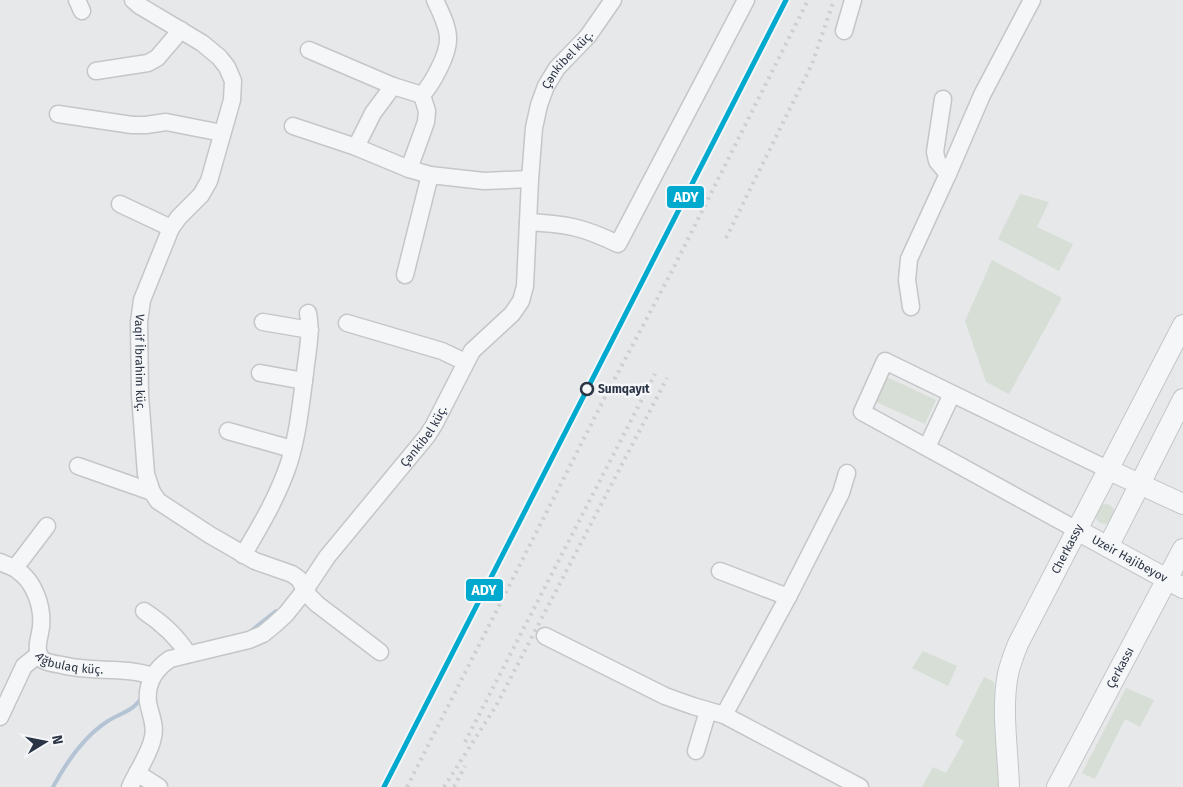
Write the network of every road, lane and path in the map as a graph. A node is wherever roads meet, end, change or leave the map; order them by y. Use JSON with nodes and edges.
{"nodes":[{"id":1,"x":133,"y":0,"type":"edge"},
{"id":2,"x":435,"y":0,"type":"edge"},
{"id":3,"x":613,"y":0,"type":"edge"},
{"id":4,"x":746,"y":0,"type":"edge"},
{"id":5,"x":853,"y":0,"type":"edge"},
{"id":6,"x":1032,"y":0,"type":"edge"},
{"id":7,"x":181,"y":30,"type":"junction"},
{"id":8,"x":844,"y":31,"type":"dead end"},
{"id":9,"x":309,"y":50,"type":"dead end"},
{"id":10,"x":96,"y":72,"type":"dead end"},
{"id":11,"x":394,"y":86,"type":"junction"},
{"id":12,"x":422,"y":95,"type":"junction"},
{"id":13,"x":943,"y":99,"type":"dead end"},
{"id":14,"x":58,"y":114,"type":"dead end"},
{"id":15,"x":293,"y":126,"type":"dead end"},
{"id":16,"x":222,"y":133,"type":"junction"},
{"id":17,"x":356,"y":147,"type":"junction"},
{"id":18,"x":409,"y":169,"type":"junction"},
{"id":19,"x":948,"y":174,"type":"junction"},
{"id":20,"x":430,"y":175,"type":"junction"},
{"id":21,"x":530,"y":179,"type":"junction"},
{"id":22,"x":120,"y":204,"type":"dead end"},
{"id":23,"x":528,"y":222,"type":"junction"},
{"id":24,"x":171,"y":228,"type":"junction"},
{"id":25,"x":404,"y":275,"type":"dead end"},
{"id":26,"x":911,"y":307,"type":"dead end"},
{"id":27,"x":308,"y":313,"type":"dead end"},
{"id":28,"x":263,"y":322,"type":"dead end"},
{"id":29,"x":347,"y":324,"type":"dead end"},
{"id":30,"x":1183,"y":325,"type":"edge"},
{"id":31,"x":310,"y":330,"type":"junction"},
{"id":32,"x":465,"y":362,"type":"junction"},
{"id":33,"x":260,"y":373,"type":"dead end"},
{"id":34,"x":304,"y":381,"type":"junction"},
{"id":35,"x":952,"y":394,"type":"junction"},
{"id":36,"x":1183,"y":399,"type":"edge"},
{"id":37,"x":228,"y":432,"type":"dead end"},
{"id":38,"x":927,"y":447,"type":"junction"},
{"id":39,"x":292,"y":448,"type":"junction"},
{"id":40,"x":78,"y":466,"type":"dead end"},
{"id":41,"x":1109,"y":470,"type":"junction"},
{"id":42,"x":847,"y":473,"type":"dead end"},
{"id":43,"x":1140,"y":484,"type":"junction"},
{"id":44,"x":152,"y":492,"type":"junction"},
{"id":45,"x":1183,"y":504,"type":"edge"},
{"id":46,"x":47,"y":526,"type":"dead end"},
{"id":47,"x":1078,"y":530,"type":"junction"},
{"id":48,"x":1108,"y":547,"type":"junction"},
{"id":49,"x":1183,"y":549,"type":"edge"},
{"id":50,"x":243,"y":555,"type":"junction"},
{"id":51,"x":8,"y":565,"type":"edge"},
{"id":52,"x":720,"y":571,"type":"dead end"},
{"id":53,"x":1174,"y":583,"type":"edge"},
{"id":54,"x":305,"y":590,"type":"junction"},
{"id":55,"x":788,"y":597,"type":"junction"},
{"id":56,"x":144,"y":611,"type":"dead end"},
{"id":57,"x":545,"y":636,"type":"dead end"},
{"id":58,"x":380,"y":652,"type":"dead end"},
{"id":59,"x":39,"y":654,"type":"junction"},
{"id":60,"x":188,"y":654,"type":"junction"},
{"id":61,"x":152,"y":676,"type":"junction"},
{"id":62,"x":716,"y":713,"type":"junction"},
{"id":63,"x":0,"y":718,"type":"edge"},
{"id":64,"x":696,"y":751,"type":"dead end"},
{"id":65,"x":133,"y":780,"type":"edge"},
{"id":66,"x":159,"y":787,"type":"edge"},
{"id":67,"x":860,"y":787,"type":"edge"},
{"id":68,"x":1009,"y":787,"type":"edge"},
{"id":69,"x":1056,"y":787,"type":"edge"}],
"edges":[{"from":1,"to":7,"type":"street","name":"Vaqif İbrahim küç."},
{"from":2,"to":12,"type":"street"},
{"from":3,"to":21,"type":"street","name":"Çənkibel küç."},
{"from":4,"to":23,"type":"street"},
{"from":5,"to":8,"type":"street"},
{"from":6,"to":19,"type":"street"},
{"from":7,"to":10,"type":"street"},
{"from":7,"to":16,"type":"street","name":"Vaqif İbrahim küç."},
{"from":9,"to":11,"type":"street"},
{"from":11,"to":12,"type":"street"},
{"from":11,"to":17,"type":"street"},
{"from":12,"to":18,"type":"street"},
{"from":13,"to":19,"type":"street"},
{"from":14,"to":16,"type":"street"},
{"from":15,"to":17,"type":"street"},
{"from":16,"to":24,"type":"street","name":"Vaqif İbrahim küç."},
{"from":17,"to":18,"type":"street"},
{"from":18,"to":20,"type":"street"},
{"from":19,"to":26,"type":"street"},
{"from":20,"to":21,"type":"street"},
{"from":20,"to":25,"type":"street"},
{"from":21,"to":23,"type":"street","name":"Çənkibel küç."},
{"from":22,"to":24,"type":"street"},
{"from":23,"to":32,"type":"street","name":"Çənkibel küç."},
{"from":24,"to":44,"type":"street","name":"Vaqif İbrahim küç."},
{"from":27,"to":31,"type":"street"},
{"from":28,"to":31,"type":"street"},
{"from":29,"to":32,"type":"street"},
{"from":30,"to":41,"type":"street","name":"Cherkassy"},
{"from":31,"to":34,"type":"street"},
{"from":32,"to":54,"type":"street","name":"Çənkibel küç."},
{"from":33,"to":34,"type":"street"},
{"from":34,"to":39,"type":"street"},
{"from":35,"to":38,"type":"street"},
{"from":35,"to":38,"type":"street"},
{"from":35,"to":41,"type":"street"},
{"from":36,"to":43,"type":"street"},
{"from":37,"to":39,"type":"street"},
{"from":38,"to":47,"type":"street"},
{"from":39,"to":50,"type":"street"},
{"from":40,"to":44,"type":"street"},
{"from":41,"to":43,"type":"street"},
{"from":41,"to":47,"type":"street","name":"Cherkassy"},
{"from":42,"to":55,"type":"street"},
{"from":43,"to":45,"type":"street"},
{"from":43,"to":48,"type":"street"},
{"from":44,"to":50,"type":"street"},
{"from":46,"to":51,"type":"street"},
{"from":47,"to":48,"type":"street","name":"Uzeir Hajibeyov"},
{"from":47,"to":68,"type":"street","name":"Cherkassy"},
{"from":48,"to":53,"type":"street","name":"Uzeir Hajibeyov"},
{"from":49,"to":53,"type":"street","name":"Çerkassı"},
{"from":50,"to":54,"type":"street"},
{"from":51,"to":59,"type":"street","name":"Ağbulaq küç."},
{"from":52,"to":55,"type":"street"},
{"from":53,"to":69,"type":"street","name":"Çerkassı"},
{"from":54,"to":58,"type":"street"},
{"from":54,"to":60,"type":"street","name":"Çənkibel küç."},
{"from":55,"to":62,"type":"street"},
{"from":56,"to":60,"type":"street"},
{"from":57,"to":62,"type":"street"},
{"from":59,"to":61,"type":"street","name":"Ağbulaq küç."},
{"from":59,"to":63,"type":"street"},
{"from":60,"to":61,"type":"street","name":"Çənkibel küç."},
{"from":61,"to":65,"type":"street"},
{"from":62,"to":64,"type":"street"},
{"from":62,"to":67,"type":"street"},
{"from":65,"to":66,"type":"street"}]}
